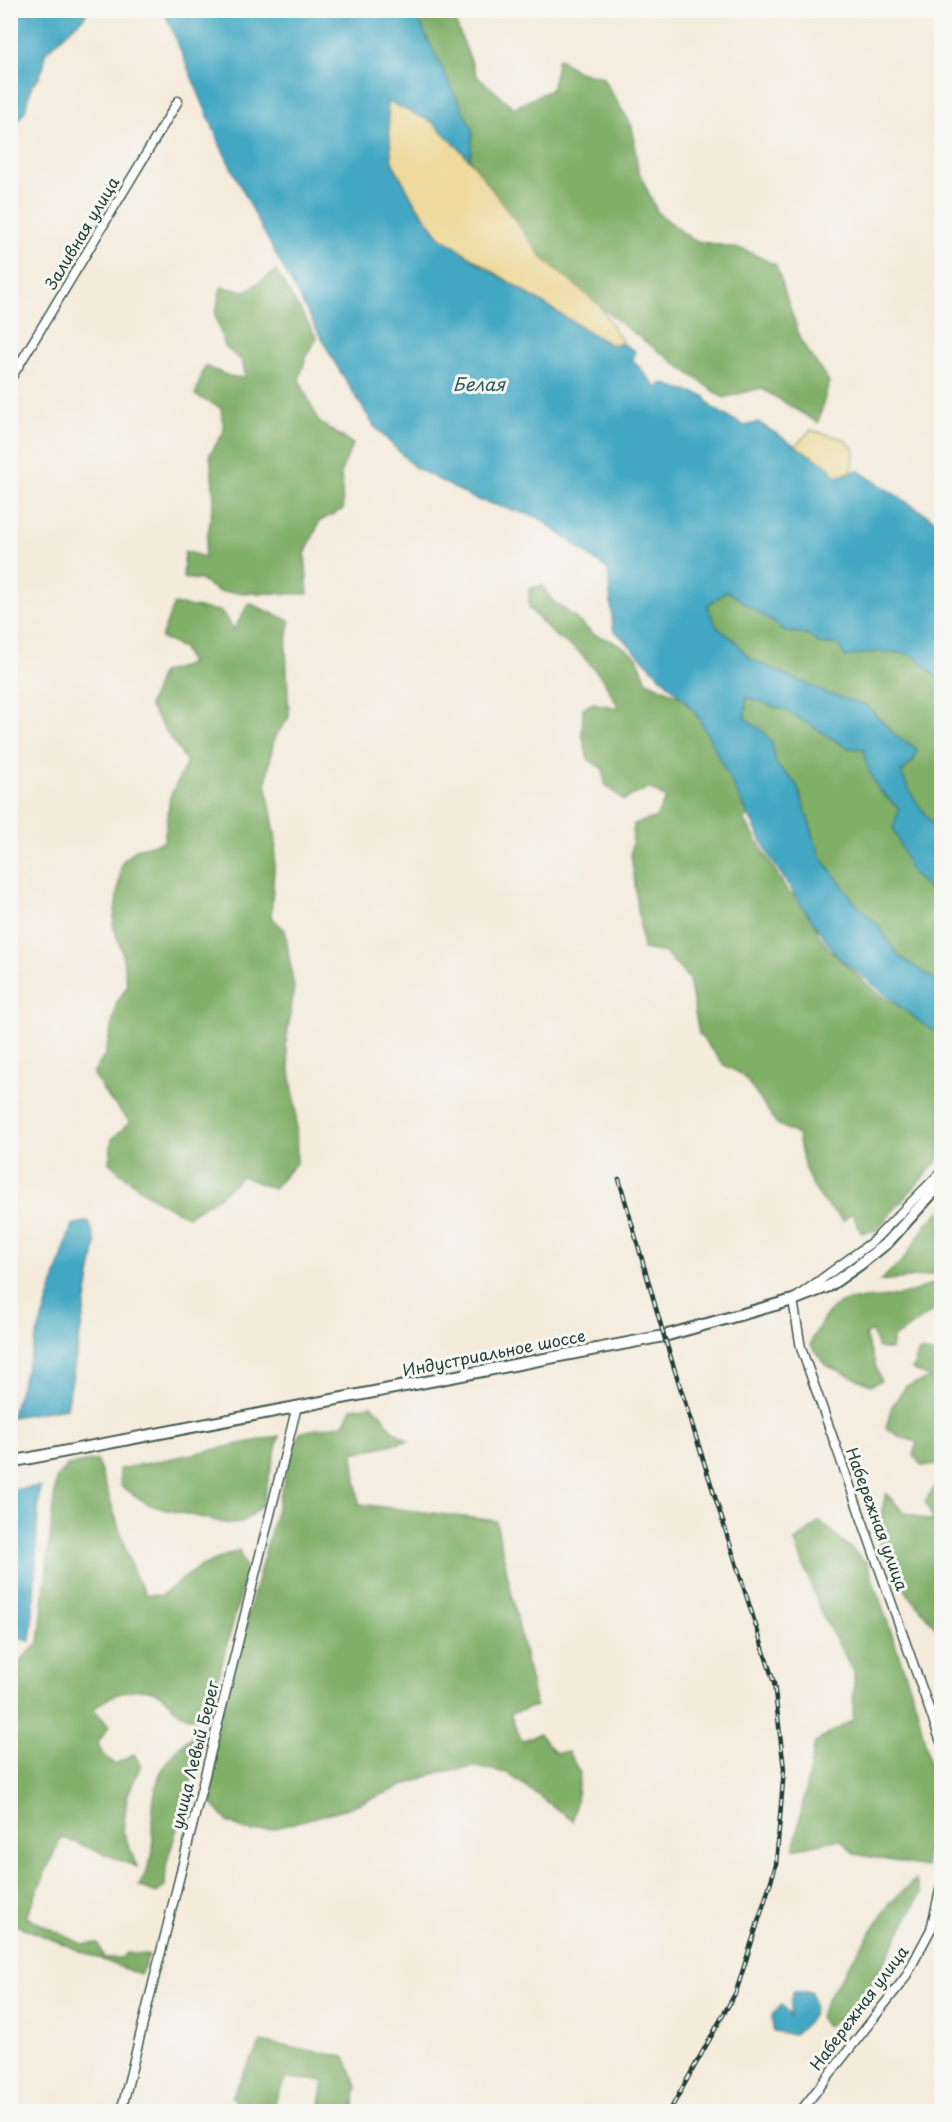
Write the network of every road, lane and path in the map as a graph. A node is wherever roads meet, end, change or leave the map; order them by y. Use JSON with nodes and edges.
{"nodes":[{"id":1,"x":178,"y":101,"type":"dead end"},
{"id":2,"x":10,"y":380,"type":"edge"},
{"id":3,"x":942,"y":1171,"type":"edge"},
{"id":4,"x":942,"y":1182,"type":"edge"},
{"id":5,"x":793,"y":1300,"type":"junction"},
{"id":6,"x":297,"y":1406,"type":"junction"},
{"id":7,"x":10,"y":1462,"type":"edge"},
{"id":8,"x":942,"y":1745,"type":"edge"},
{"id":9,"x":942,"y":1882,"type":"edge"},
{"id":10,"x":121,"y":2112,"type":"edge"},
{"id":11,"x":800,"y":2112,"type":"edge"}],
"edges":[{"from":1,"to":2,"type":"street","name":"Заливная улица"},
{"from":3,"to":5,"type":"street"},
{"from":4,"to":5,"type":"main road","name":"Индустриальное шоссе"},
{"from":5,"to":6,"type":"main road","name":"Индустриальное шоссе"},
{"from":5,"to":8,"type":"street","name":"Набережная улица"},
{"from":6,"to":7,"type":"main road","name":"Индустриальное шоссе"},
{"from":6,"to":10,"type":"street","name":"улица Левый Берег"},
{"from":9,"to":11,"type":"street","name":"Набережная улица"}]}
